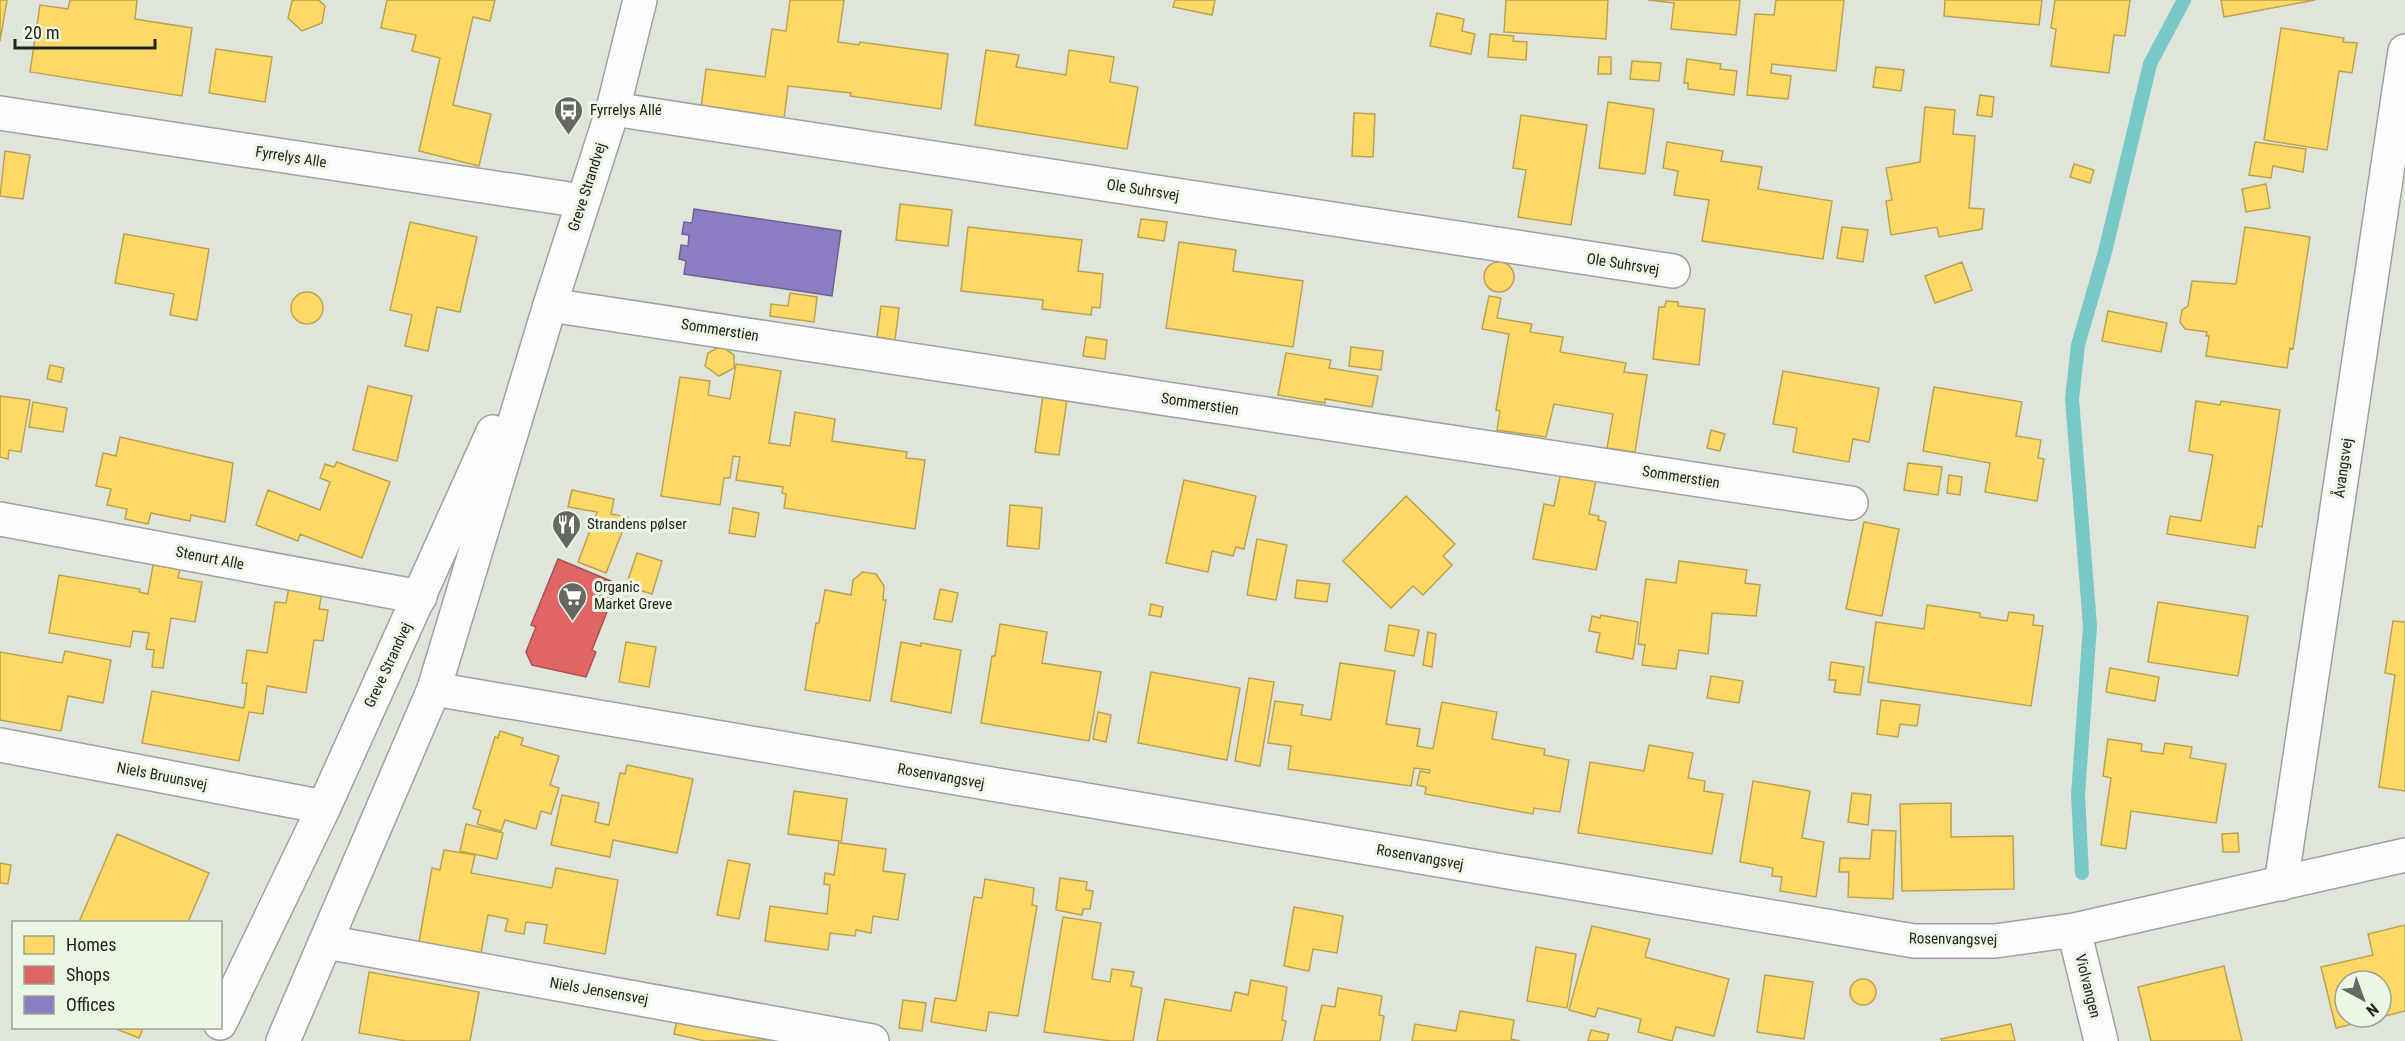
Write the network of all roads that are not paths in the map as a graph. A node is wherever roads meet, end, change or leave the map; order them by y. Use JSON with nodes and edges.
{"nodes":[{"id":1,"x":640,"y":0,"type":"edge"},
{"id":2,"x":2405,"y":51,"type":"edge"},
{"id":3,"x":613,"y":109,"type":"junction"},
{"id":4,"x":0,"y":113,"type":"edge"},
{"id":5,"x":582,"y":201,"type":"junction"},
{"id":6,"x":1673,"y":271,"type":"dead end"},
{"id":7,"x":550,"y":304,"type":"junction"},
{"id":8,"x":1851,"y":503,"type":"dead end"},
{"id":9,"x":0,"y":519,"type":"edge"},
{"id":10,"x":420,"y":597,"type":"junction"},
{"id":11,"x":434,"y":689,"type":"junction"},
{"id":12,"x":0,"y":745,"type":"edge"},
{"id":13,"x":324,"y":807,"type":"junction"},
{"id":14,"x":2405,"y":855,"type":"edge"},
{"id":15,"x":2282,"y":884,"type":"junction"},
{"id":16,"x":2074,"y":930,"type":"junction"},
{"id":17,"x":326,"y":942,"type":"junction"},
{"id":18,"x":222,"y":1019,"type":"edge"},
{"id":19,"x":283,"y":1041,"type":"edge"},
{"id":20,"x":872,"y":1041,"type":"edge"},
{"id":21,"x":2101,"y":1041,"type":"edge"}],
"edges":[{"from":1,"to":3,"type":"street","name":"Greve Strandvej"},
{"from":2,"to":15,"type":"street","name":"Åvangsvej"},
{"from":3,"to":5,"type":"street","name":"Greve Strandvej"},
{"from":3,"to":6,"type":"street","name":"Ole Suhrsvej"},
{"from":4,"to":5,"type":"street","name":"Fyrrelys Alle"},
{"from":5,"to":7,"type":"street","name":"Greve Strandvej"},
{"from":7,"to":8,"type":"street","name":"Sommerstien"},
{"from":7,"to":10,"type":"street","name":"Greve Strandvej"},
{"from":7,"to":11,"type":"street","name":"Greve Strandvej"},
{"from":9,"to":10,"type":"street","name":"Stenurt Alle"},
{"from":10,"to":13,"type":"street","name":"Greve Strandvej"},
{"from":11,"to":16,"type":"street","name":"Rosenvangsvej"},
{"from":11,"to":17,"type":"street","name":"Greve Strandvej"},
{"from":12,"to":13,"type":"street","name":"Niels Bruunsvej"},
{"from":13,"to":18,"type":"street","name":"Greve Strandvej"},
{"from":14,"to":15,"type":"street","name":"Rosenvangsvej"},
{"from":15,"to":16,"type":"street","name":"Rosenvangsvej"},
{"from":16,"to":21,"type":"street","name":"Violvangen"},
{"from":17,"to":19,"type":"street","name":"Greve Strandvej"},
{"from":17,"to":20,"type":"street","name":"Niels Jensensvej"}]}
